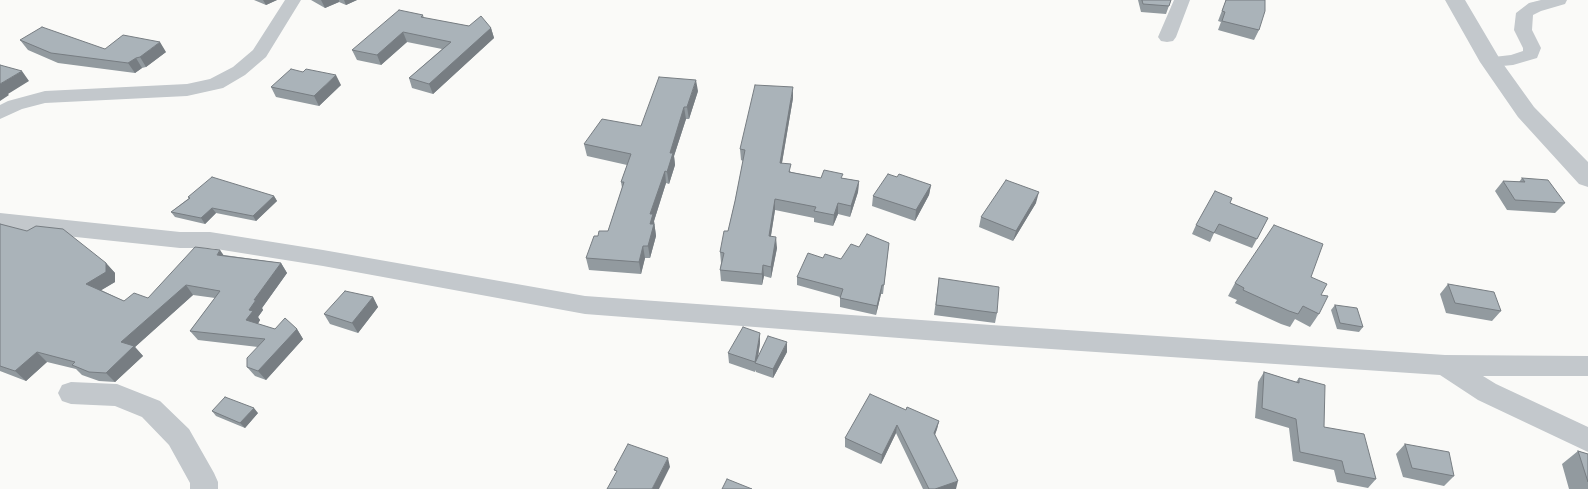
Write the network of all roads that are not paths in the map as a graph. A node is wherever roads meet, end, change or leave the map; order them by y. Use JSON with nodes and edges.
{"nodes":[{"id":1,"x":293,"y":0,"type":"edge"},
{"id":2,"x":1182,"y":0,"type":"edge"},
{"id":3,"x":1455,"y":0,"type":"edge"},
{"id":4,"x":1559,"y":0,"type":"edge"},
{"id":5,"x":1167,"y":37,"type":"dead end"},
{"id":6,"x":1491,"y":62,"type":"junction"},
{"id":7,"x":0,"y":113,"type":"edge"},
{"id":8,"x":1588,"y":178,"type":"edge"},
{"id":9,"x":0,"y":221,"type":"edge"},
{"id":10,"x":1445,"y":365,"type":"junction"},
{"id":11,"x":1588,"y":366,"type":"edge"},
{"id":12,"x":71,"y":393,"type":"dead end"},
{"id":13,"x":1588,"y":440,"type":"edge"},
{"id":14,"x":204,"y":489,"type":"edge"}],
"edges":[{"from":1,"to":7,"type":"street"},
{"from":2,"to":5,"type":"street"},
{"from":3,"to":6,"type":"street"},
{"from":4,"to":6,"type":"street"},
{"from":6,"to":8,"type":"street"},
{"from":9,"to":10,"type":"street"},
{"from":10,"to":11,"type":"street"},
{"from":10,"to":13,"type":"street"},
{"from":12,"to":14,"type":"street"}]}
